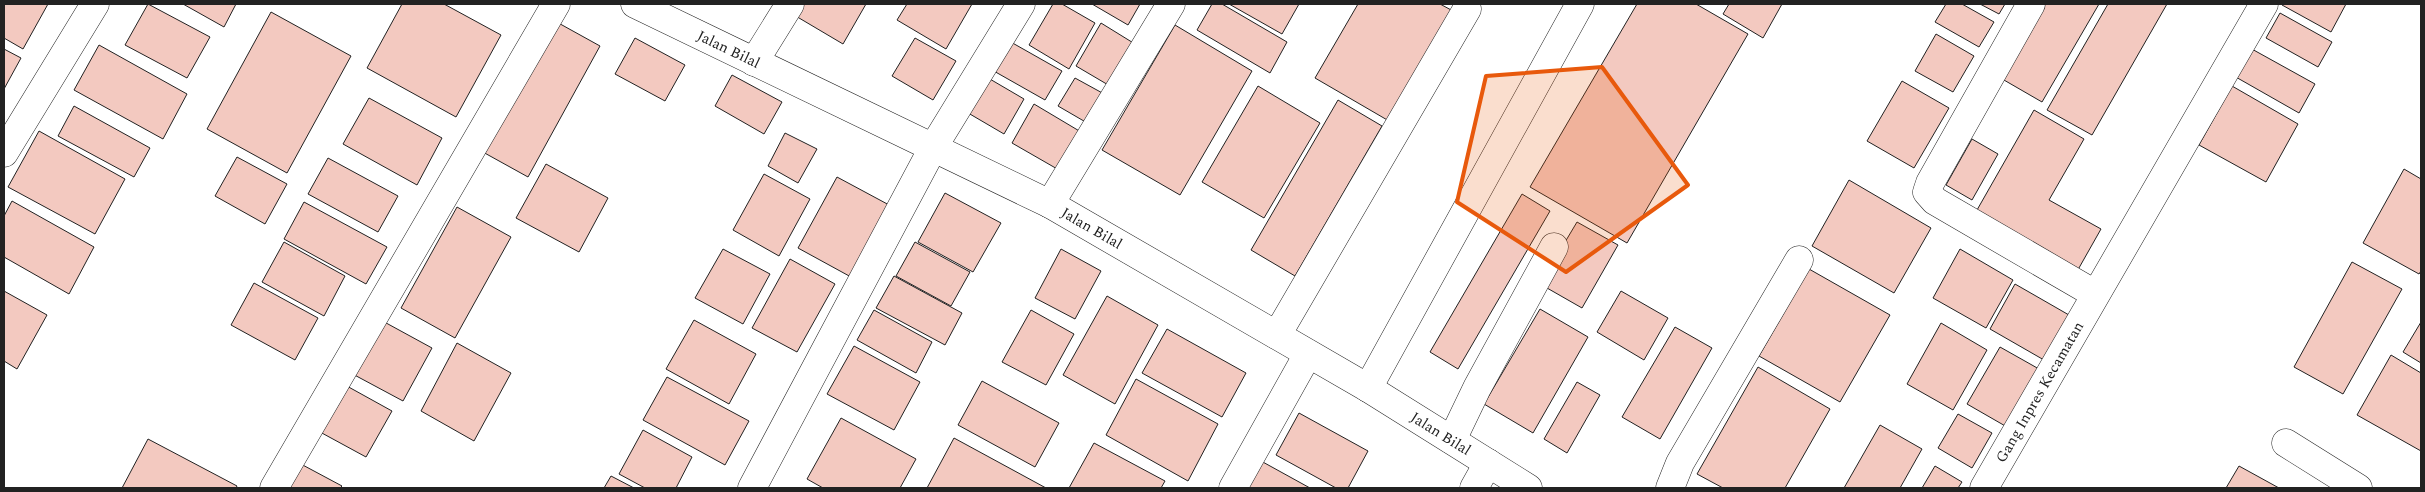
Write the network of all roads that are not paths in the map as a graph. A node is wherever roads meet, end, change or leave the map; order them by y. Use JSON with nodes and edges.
{"nodes":[{"id":1,"x":95,"y":4,"type":"edge"},
{"id":2,"x":556,"y":4,"type":"edge"},
{"id":3,"x":635,"y":4,"type":"edge"},
{"id":4,"x":790,"y":4,"type":"edge"},
{"id":5,"x":1021,"y":4,"type":"edge"},
{"id":6,"x":1171,"y":4,"type":"edge"},
{"id":7,"x":1580,"y":4,"type":"edge"},
{"id":8,"x":2031,"y":4,"type":"edge"},
{"id":9,"x":2264,"y":4,"type":"edge"},
{"id":10,"x":1467,"y":9,"type":"dead end"},
{"id":11,"x":754,"y":62,"type":"junction"},
{"id":12,"x":934,"y":146,"type":"junction"},
{"id":13,"x":4,"y":153,"type":"edge"},
{"id":14,"x":1050,"y":204,"type":"junction"},
{"id":15,"x":1554,"y":247,"type":"dead end"},
{"id":16,"x":1799,"y":260,"type":"dead end"},
{"id":17,"x":2095,"y":294,"type":"junction"},
{"id":18,"x":1277,"y":335,"type":"junction"},
{"id":19,"x":1308,"y":354,"type":"junction"},
{"id":20,"x":1368,"y":388,"type":"junction"},
{"id":21,"x":1452,"y":440,"type":"junction"},
{"id":22,"x":2286,"y":443,"type":"dead end"},
{"id":23,"x":1488,"y":464,"type":"junction"},
{"id":24,"x":274,"y":488,"type":"edge"},
{"id":25,"x":752,"y":488,"type":"edge"},
{"id":26,"x":1233,"y":488,"type":"edge"},
{"id":27,"x":1474,"y":488,"type":"edge"},
{"id":28,"x":1528,"y":488,"type":"edge"},
{"id":29,"x":1670,"y":488,"type":"edge"},
{"id":30,"x":1984,"y":488,"type":"edge"},
{"id":31,"x":2358,"y":488,"type":"edge"}],
"edges":[{"from":1,"to":13,"type":"street"},
{"from":2,"to":24,"type":"street"},
{"from":3,"to":11,"type":"street","name":"Jalan Bilal"},
{"from":4,"to":11,"type":"street"},
{"from":5,"to":12,"type":"street"},
{"from":6,"to":14,"type":"street"},
{"from":7,"to":20,"type":"street"},
{"from":8,"to":17,"type":"street"},
{"from":9,"to":17,"type":"street","name":"Gang Inpres Kecamatan"},
{"from":10,"to":18,"type":"street"},
{"from":11,"to":12,"type":"street","name":"Jalan Bilal"},
{"from":12,"to":14,"type":"street","name":"Jalan Bilal"},
{"from":12,"to":25,"type":"street"},
{"from":14,"to":18,"type":"street","name":"Jalan Bilal"},
{"from":15,"to":21,"type":"street"},
{"from":16,"to":29,"type":"street"},
{"from":17,"to":30,"type":"street","name":"Gang Inpres Kecamatan"},
{"from":18,"to":19,"type":"street","name":"Jalan Bilal"},
{"from":19,"to":20,"type":"street","name":"Jalan Bilal"},
{"from":19,"to":26,"type":"street"},
{"from":20,"to":21,"type":"street","name":"Jalan Bilal"},
{"from":21,"to":23,"type":"street","name":"Jalan Bilal"},
{"from":22,"to":31,"type":"street"},
{"from":23,"to":27,"type":"street"},
{"from":23,"to":28,"type":"street","name":"Jalan Bilal"}]}
